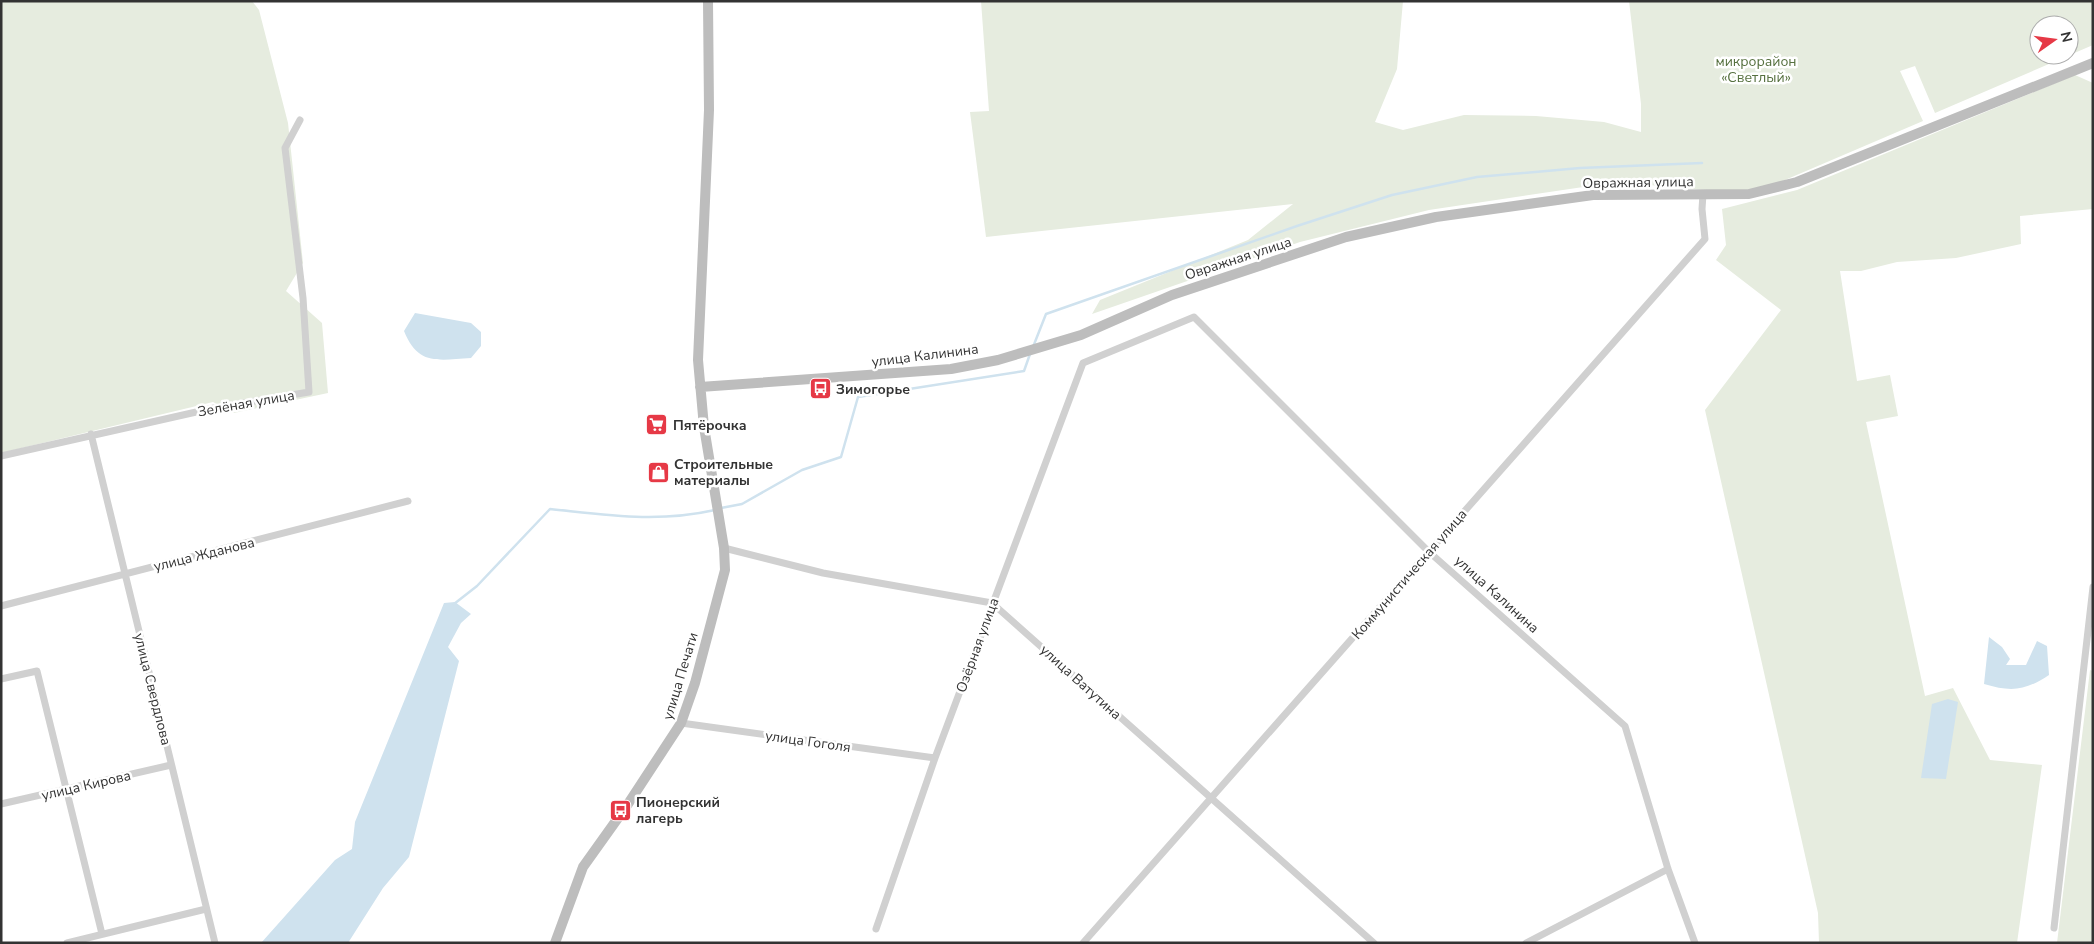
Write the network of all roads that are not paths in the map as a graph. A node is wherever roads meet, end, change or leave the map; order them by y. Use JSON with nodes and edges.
{"nodes":[{"id":1,"x":708,"y":1,"type":"edge"},
{"id":2,"x":2093,"y":63,"type":"edge"},
{"id":3,"x":300,"y":120,"type":"dead end"},
{"id":4,"x":1703,"y":194,"type":"junction"},
{"id":5,"x":1172,"y":295,"type":"joint"},
{"id":6,"x":1083,"y":363,"type":"joint"},
{"id":7,"x":700,"y":387,"type":"junction"},
{"id":8,"x":91,"y":434,"type":"junction"},
{"id":9,"x":1,"y":456,"type":"edge"},
{"id":10,"x":408,"y":501,"type":"dead end"},
{"id":11,"x":724,"y":548,"type":"junction"},
{"id":12,"x":1428,"y":551,"type":"junction"},
{"id":13,"x":125,"y":574,"type":"junction"},
{"id":14,"x":2093,"y":587,"type":"edge"},
{"id":15,"x":992,"y":603,"type":"junction"},
{"id":16,"x":1,"y":606,"type":"edge"},
{"id":17,"x":1,"y":679,"type":"edge"},
{"id":18,"x":681,"y":723,"type":"junction"},
{"id":19,"x":935,"y":758,"type":"junction"},
{"id":20,"x":171,"y":765,"type":"junction"},
{"id":21,"x":66,"y":789,"type":"junction"},
{"id":22,"x":1212,"y":799,"type":"junction"},
{"id":23,"x":1,"y":804,"type":"edge"},
{"id":24,"x":1668,"y":869,"type":"junction"},
{"id":25,"x":206,"y":909,"type":"junction"},
{"id":26,"x":2054,"y":928,"type":"dead end"},
{"id":27,"x":876,"y":929,"type":"dead end"},
{"id":28,"x":102,"y":934,"type":"junction"},
{"id":29,"x":67,"y":943,"type":"edge"},
{"id":30,"x":215,"y":943,"type":"edge"},
{"id":31,"x":556,"y":943,"type":"edge"},
{"id":32,"x":1083,"y":943,"type":"edge"},
{"id":33,"x":1374,"y":943,"type":"edge"},
{"id":34,"x":1526,"y":943,"type":"edge"},
{"id":35,"x":1695,"y":943,"type":"edge"}],
"edges":[{"from":1,"to":7,"type":"street","name":"улица Печати"},
{"from":2,"to":4,"type":"street","name":"Овражная улица"},
{"from":3,"to":8,"type":"street","name":"Зелёная улица"},
{"from":4,"to":5,"type":"street","name":"Овражная улица"},
{"from":4,"to":12,"type":"street","name":"Коммунистическая улица"},
{"from":5,"to":7,"type":"street","name":"улица Калинина"},
{"from":6,"to":12,"type":"street","name":"улица Калинина"},
{"from":6,"to":15,"type":"street","name":"Озёрная улица"},
{"from":7,"to":11,"type":"street","name":"улица Печати"},
{"from":8,"to":9,"type":"street","name":"Зелёная улица"},
{"from":8,"to":13,"type":"street","name":"улица Свердлова"},
{"from":10,"to":13,"type":"street","name":"улица Жданова"},
{"from":11,"to":15,"type":"street"},
{"from":11,"to":18,"type":"street","name":"улица Печати"},
{"from":12,"to":22,"type":"street","name":"Коммунистическая улица"},
{"from":12,"to":24,"type":"street","name":"улица Калинина"},
{"from":13,"to":16,"type":"street","name":"улица Жданова"},
{"from":13,"to":20,"type":"street","name":"улица Свердлова"},
{"from":14,"to":26,"type":"street"},
{"from":15,"to":19,"type":"street","name":"Озёрная улица"},
{"from":15,"to":22,"type":"street","name":"улица Ватутина"},
{"from":17,"to":21,"type":"street"},
{"from":18,"to":19,"type":"street","name":"улица Гоголя"},
{"from":18,"to":31,"type":"street","name":"улица Печати"},
{"from":19,"to":27,"type":"street","name":"Озёрная улица"},
{"from":20,"to":21,"type":"street","name":"улица Кирова"},
{"from":20,"to":25,"type":"street","name":"улица Свердлова"},
{"from":21,"to":23,"type":"street","name":"улица Кирова"},
{"from":21,"to":28,"type":"street"},
{"from":22,"to":32,"type":"street","name":"Коммунистическая улица"},
{"from":22,"to":33,"type":"street","name":"улица Ватутина"},
{"from":24,"to":34,"type":"street"},
{"from":24,"to":35,"type":"street","name":"улица Калинина"},
{"from":25,"to":28,"type":"street"},
{"from":25,"to":30,"type":"street","name":"улица Свердлова"},
{"from":28,"to":29,"type":"street"}]}
